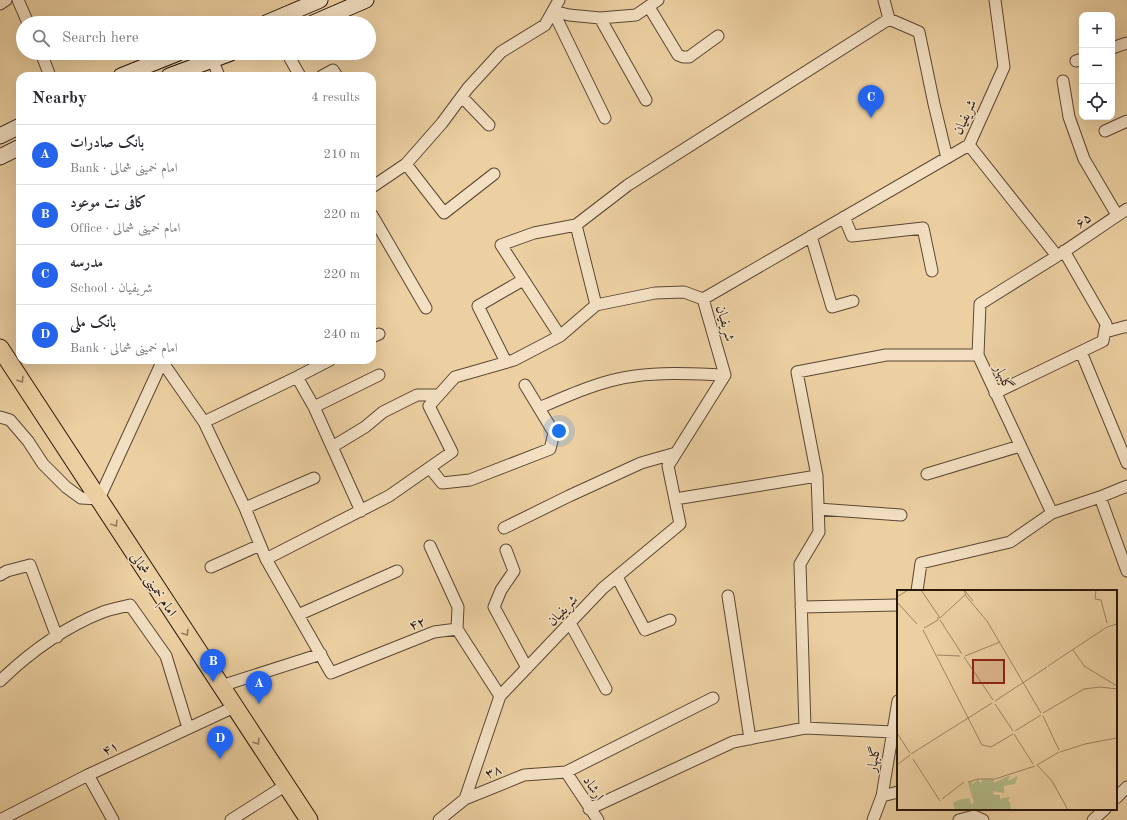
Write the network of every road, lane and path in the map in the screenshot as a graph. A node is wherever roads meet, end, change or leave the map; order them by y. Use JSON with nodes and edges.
{"nodes":[{"id":1,"x":18,"y":0,"type":"edge"},
{"id":2,"x":320,"y":0,"type":"edge"},
{"id":3,"x":366,"y":0,"type":"edge"},
{"id":4,"x":559,"y":0,"type":"edge"},
{"id":5,"x":658,"y":0,"type":"edge"},
{"id":6,"x":884,"y":0,"type":"edge"},
{"id":7,"x":995,"y":0,"type":"edge"},
{"id":8,"x":649,"y":7,"type":"junction"},
{"id":9,"x":553,"y":10,"type":"junction"},
{"id":10,"x":25,"y":16,"type":"edge"},
{"id":11,"x":282,"y":16,"type":"edge"},
{"id":12,"x":329,"y":16,"type":"edge"},
{"id":13,"x":600,"y":18,"type":"junction"},
{"id":14,"x":890,"y":20,"type":"junction"},
{"id":15,"x":718,"y":36,"type":"dead end"},
{"id":16,"x":1127,"y":43,"type":"edge"},
{"id":17,"x":1115,"y":47,"type":"edge"},
{"id":18,"x":44,"y":60,"type":"edge"},
{"id":19,"x":161,"y":60,"type":"edge"},
{"id":20,"x":209,"y":60,"type":"edge"},
{"id":21,"x":212,"y":60,"type":"edge"},
{"id":22,"x":291,"y":60,"type":"edge"},
{"id":23,"x":48,"y":72,"type":"edge"},
{"id":24,"x":131,"y":72,"type":"edge"},
{"id":25,"x":179,"y":72,"type":"edge"},
{"id":26,"x":217,"y":72,"type":"edge"},
{"id":27,"x":298,"y":72,"type":"edge"},
{"id":28,"x":1063,"y":81,"type":"dead end"},
{"id":29,"x":462,"y":96,"type":"junction"},
{"id":30,"x":646,"y":100,"type":"dead end"},
{"id":31,"x":605,"y":118,"type":"dead end"},
{"id":32,"x":1127,"y":121,"type":"edge"},
{"id":33,"x":490,"y":125,"type":"dead end"},
{"id":34,"x":16,"y":131,"type":"edge"},
{"id":35,"x":1105,"y":131,"type":"dead end"},
{"id":36,"x":0,"y":136,"type":"edge"},
{"id":37,"x":969,"y":145,"type":"junction"},
{"id":38,"x":16,"y":149,"type":"edge"},
{"id":39,"x":0,"y":157,"type":"edge"},
{"id":40,"x":947,"y":158,"type":"junction"},
{"id":41,"x":406,"y":164,"type":"junction"},
{"id":42,"x":494,"y":174,"type":"dead end"},
{"id":43,"x":376,"y":184,"type":"edge"},
{"id":44,"x":1127,"y":209,"type":"edge"},
{"id":45,"x":1117,"y":215,"type":"junction"},
{"id":46,"x":844,"y":218,"type":"junction"},
{"id":47,"x":376,"y":222,"type":"edge"},
{"id":48,"x":576,"y":225,"type":"junction"},
{"id":49,"x":811,"y":236,"type":"junction"},
{"id":50,"x":1061,"y":254,"type":"junction"},
{"id":51,"x":932,"y":270,"type":"dead end"},
{"id":52,"x":523,"y":280,"type":"junction"},
{"id":53,"x":703,"y":299,"type":"junction"},
{"id":54,"x":853,"y":301,"type":"dead end"},
{"id":55,"x":596,"y":306,"type":"junction"},
{"id":56,"x":426,"y":308,"type":"dead end"},
{"id":57,"x":1127,"y":327,"type":"edge"},
{"id":58,"x":1105,"y":332,"type":"junction"},
{"id":59,"x":560,"y":336,"type":"junction"},
{"id":60,"x":0,"y":348,"type":"edge"},
{"id":61,"x":1081,"y":352,"type":"junction"},
{"id":62,"x":978,"y":355,"type":"junction"},
{"id":63,"x":506,"y":362,"type":"junction"},
{"id":64,"x":161,"y":364,"type":"edge"},
{"id":65,"x":164,"y":364,"type":"edge"},
{"id":66,"x":322,"y":364,"type":"edge"},
{"id":67,"x":379,"y":375,"type":"dead end"},
{"id":68,"x":725,"y":375,"type":"junction"},
{"id":69,"x":298,"y":377,"type":"junction"},
{"id":70,"x":525,"y":385,"type":"dead end"},
{"id":71,"x":995,"y":393,"type":"junction"},
{"id":72,"x":439,"y":395,"type":"junction"},
{"id":73,"x":314,"y":407,"type":"junction"},
{"id":74,"x":539,"y":408,"type":"junction"},
{"id":75,"x":0,"y":417,"type":"edge"},
{"id":76,"x":204,"y":422,"type":"junction"},
{"id":77,"x":1020,"y":446,"type":"junction"},
{"id":78,"x":332,"y":447,"type":"junction"},
{"id":79,"x":676,"y":453,"type":"junction"},
{"id":80,"x":1127,"y":463,"type":"edge"},
{"id":81,"x":430,"y":468,"type":"junction"},
{"id":82,"x":927,"y":474,"type":"dead end"},
{"id":83,"x":817,"y":476,"type":"junction"},
{"id":84,"x":314,"y":478,"type":"dead end"},
{"id":85,"x":1127,"y":486,"type":"edge"},
{"id":86,"x":1100,"y":497,"type":"junction"},
{"id":87,"x":99,"y":499,"type":"junction"},
{"id":88,"x":675,"y":499,"type":"junction"},
{"id":89,"x":245,"y":508,"type":"junction"},
{"id":90,"x":818,"y":509,"type":"junction"},
{"id":91,"x":361,"y":511,"type":"junction"},
{"id":92,"x":1052,"y":514,"type":"junction"},
{"id":93,"x":901,"y":515,"type":"dead end"},
{"id":94,"x":504,"y":528,"type":"dead end"},
{"id":95,"x":260,"y":545,"type":"junction"},
{"id":96,"x":430,"y":546,"type":"dead end"},
{"id":97,"x":506,"y":550,"type":"dead end"},
{"id":98,"x":266,"y":559,"type":"junction"},
{"id":99,"x":212,"y":566,"type":"dead end"},
{"id":100,"x":397,"y":571,"type":"dead end"},
{"id":101,"x":1127,"y":571,"type":"edge"},
{"id":102,"x":0,"y":575,"type":"edge"},
{"id":103,"x":617,"y":577,"type":"junction"},
{"id":104,"x":917,"y":590,"type":"edge"},
{"id":105,"x":728,"y":596,"type":"dead end"},
{"id":106,"x":897,"y":605,"type":"edge"},
{"id":107,"x":801,"y":607,"type":"junction"},
{"id":108,"x":298,"y":615,"type":"junction"},
{"id":109,"x":670,"y":620,"type":"dead end"},
{"id":110,"x":570,"y":623,"type":"junction"},
{"id":111,"x":457,"y":629,"type":"junction"},
{"id":112,"x":57,"y":637,"type":"junction"},
{"id":113,"x":321,"y":654,"type":"junction"},
{"id":114,"x":527,"y":668,"type":"junction"},
{"id":115,"x":0,"y":681,"type":"edge"},
{"id":116,"x":221,"y":686,"type":"junction"},
{"id":117,"x":606,"y":689,"type":"dead end"},
{"id":118,"x":500,"y":696,"type":"junction"},
{"id":119,"x":713,"y":698,"type":"dead end"},
{"id":120,"x":234,"y":707,"type":"junction"},
{"id":121,"x":897,"y":707,"type":"edge"},
{"id":122,"x":188,"y":728,"type":"junction"},
{"id":123,"x":805,"y":728,"type":"junction"},
{"id":124,"x":893,"y":732,"type":"junction"},
{"id":125,"x":750,"y":739,"type":"junction"},
{"id":126,"x":566,"y":772,"type":"junction"},
{"id":127,"x":88,"y":775,"type":"junction"},
{"id":128,"x":286,"y":786,"type":"junction"},
{"id":129,"x":1127,"y":787,"type":"edge"},
{"id":130,"x":897,"y":792,"type":"edge"},
{"id":131,"x":882,"y":796,"type":"junction"},
{"id":132,"x":1117,"y":797,"type":"edge"},
{"id":133,"x":466,"y":799,"type":"junction"},
{"id":134,"x":589,"y":809,"type":"junction"},
{"id":135,"x":1104,"y":810,"type":"edge"},
{"id":136,"x":0,"y":820,"type":"edge"},
{"id":137,"x":113,"y":820,"type":"edge"},
{"id":138,"x":231,"y":820,"type":"edge"},
{"id":139,"x":309,"y":820,"type":"edge"},
{"id":140,"x":438,"y":820,"type":"edge"},
{"id":141,"x":598,"y":820,"type":"edge"},
{"id":142,"x":873,"y":820,"type":"edge"},
{"id":143,"x":959,"y":820,"type":"edge"},
{"id":144,"x":983,"y":820,"type":"edge"},
{"id":145,"x":1093,"y":820,"type":"edge"}],
"edges":[{"from":1,"to":10,"type":"street"},
{"from":2,"to":11,"type":"street"},
{"from":3,"to":12,"type":"street"},
{"from":4,"to":9,"type":"street"},
{"from":5,"to":8,"type":"street"},
{"from":6,"to":14,"type":"street"},
{"from":7,"to":37,"type":"street","name":"شریفیان"},
{"from":8,"to":13,"type":"street"},
{"from":8,"to":15,"type":"street"},
{"from":9,"to":13,"type":"street"},
{"from":9,"to":29,"type":"street"},
{"from":9,"to":31,"type":"street"},
{"from":13,"to":30,"type":"street"},
{"from":14,"to":40,"type":"street"},
{"from":14,"to":48,"type":"street"},
{"from":16,"to":17,"type":"street"},
{"from":18,"to":23,"type":"street"},
{"from":19,"to":24,"type":"street"},
{"from":20,"to":25,"type":"street"},
{"from":21,"to":26,"type":"street"},
{"from":22,"to":27,"type":"street"},
{"from":28,"to":45,"type":"street"},
{"from":29,"to":33,"type":"street"},
{"from":29,"to":41,"type":"street"},
{"from":32,"to":35,"type":"street"},
{"from":34,"to":36,"type":"street"},
{"from":37,"to":40,"type":"street","name":"شریفیان"},
{"from":37,"to":50,"type":"street"},
{"from":38,"to":39,"type":"street"},
{"from":40,"to":46,"type":"street","name":"شریفیان"},
{"from":41,"to":42,"type":"street"},
{"from":41,"to":43,"type":"street"},
{"from":44,"to":45,"type":"street","name":"۶۵"},
{"from":45,"to":50,"type":"street","name":"۶۵"},
{"from":46,"to":49,"type":"street","name":"شریفیان"},
{"from":46,"to":51,"type":"street"},
{"from":47,"to":56,"type":"street"},
{"from":48,"to":52,"type":"street"},
{"from":48,"to":55,"type":"street"},
{"from":49,"to":53,"type":"street","name":"شریفیان"},
{"from":49,"to":54,"type":"street"},
{"from":50,"to":58,"type":"street"},
{"from":50,"to":62,"type":"street","name":"گلبهار"},
{"from":52,"to":59,"type":"street"},
{"from":52,"to":63,"type":"street"},
{"from":53,"to":55,"type":"street"},
{"from":53,"to":68,"type":"street","name":"شریفیان"},
{"from":55,"to":59,"type":"street"},
{"from":57,"to":58,"type":"street"},
{"from":58,"to":61,"type":"street"},
{"from":59,"to":63,"type":"street"},
{"from":60,"to":87,"type":"main road","name":"امام خمینی شمالی","one_way":true},
{"from":61,"to":71,"type":"street"},
{"from":61,"to":80,"type":"street"},
{"from":62,"to":71,"type":"street","name":"گلبهار"},
{"from":62,"to":83,"type":"street"},
{"from":63,"to":72,"type":"street"},
{"from":64,"to":87,"type":"street"},
{"from":65,"to":76,"type":"street"},
{"from":66,"to":69,"type":"street"},
{"from":67,"to":73,"type":"street"},
{"from":68,"to":74,"type":"street"},
{"from":68,"to":79,"type":"street","name":"شریفیان"},
{"from":69,"to":73,"type":"street"},
{"from":69,"to":76,"type":"street"},
{"from":70,"to":74,"type":"street"},
{"from":71,"to":77,"type":"street","name":"گلبهار"},
{"from":72,"to":78,"type":"street"},
{"from":72,"to":81,"type":"street"},
{"from":73,"to":78,"type":"street"},
{"from":74,"to":81,"type":"street"},
{"from":75,"to":87,"type":"street"},
{"from":76,"to":89,"type":"street"},
{"from":77,"to":82,"type":"street"},
{"from":77,"to":92,"type":"street","name":"گلبهار"},
{"from":78,"to":91,"type":"street"},
{"from":79,"to":88,"type":"street","name":"شریفیان"},
{"from":79,"to":94,"type":"street"},
{"from":81,"to":91,"type":"street"},
{"from":83,"to":88,"type":"street"},
{"from":83,"to":90,"type":"street"},
{"from":84,"to":89,"type":"street"},
{"from":85,"to":86,"type":"street"},
{"from":86,"to":92,"type":"street"},
{"from":86,"to":101,"type":"street"},
{"from":87,"to":116,"type":"main road","name":"امام خمینی شمالی","one_way":true},
{"from":88,"to":103,"type":"street","name":"شریفیان"},
{"from":89,"to":95,"type":"street"},
{"from":90,"to":93,"type":"street"},
{"from":90,"to":107,"type":"street"},
{"from":91,"to":98,"type":"street"},
{"from":92,"to":104,"type":"street"},
{"from":95,"to":98,"type":"street"},
{"from":95,"to":99,"type":"street"},
{"from":96,"to":111,"type":"street"},
{"from":97,"to":114,"type":"street"},
{"from":98,"to":108,"type":"street"},
{"from":100,"to":108,"type":"street"},
{"from":102,"to":112,"type":"street"},
{"from":103,"to":109,"type":"street"},
{"from":103,"to":110,"type":"street","name":"شریفیان"},
{"from":105,"to":125,"type":"street"},
{"from":106,"to":107,"type":"street"},
{"from":107,"to":123,"type":"street"},
{"from":108,"to":113,"type":"street"},
{"from":110,"to":114,"type":"street","name":"شریفیان"},
{"from":110,"to":117,"type":"street"},
{"from":111,"to":113,"type":"street","name":"۴۲"},
{"from":111,"to":118,"type":"street"},
{"from":112,"to":115,"type":"street"},
{"from":112,"to":122,"type":"street"},
{"from":113,"to":116,"type":"street"},
{"from":114,"to":118,"type":"street","name":"شریفیان"},
{"from":116,"to":120,"type":"main road","name":"امام خمینی شمالی"},
{"from":118,"to":133,"type":"street"},
{"from":119,"to":126,"type":"street"},
{"from":120,"to":122,"type":"street","name":"۴۱"},
{"from":120,"to":128,"type":"main road","name":"امام خمینی شمالی","one_way":true},
{"from":121,"to":124,"type":"street","name":"گلبهار"},
{"from":122,"to":127,"type":"street","name":"۴۱"},
{"from":123,"to":124,"type":"street"},
{"from":123,"to":125,"type":"street"},
{"from":124,"to":131,"type":"street","name":"گلبهار"},
{"from":125,"to":134,"type":"street"},
{"from":126,"to":133,"type":"street","name":"۳۸"},
{"from":126,"to":134,"type":"street","name":"ارشاد"},
{"from":127,"to":136,"type":"street","name":"۴۱"},
{"from":127,"to":137,"type":"street"},
{"from":128,"to":138,"type":"street"},
{"from":128,"to":139,"type":"main road","name":"امام خمینی شمالی"},
{"from":129,"to":132,"type":"street"},
{"from":130,"to":131,"type":"street"},
{"from":131,"to":142,"type":"street","name":"گلبهار"},
{"from":133,"to":140,"type":"street","name":"۳۸"},
{"from":134,"to":141,"type":"street","name":"ارشاد"},
{"from":135,"to":145,"type":"street"},
{"from":143,"to":144,"type":"street"}]}
